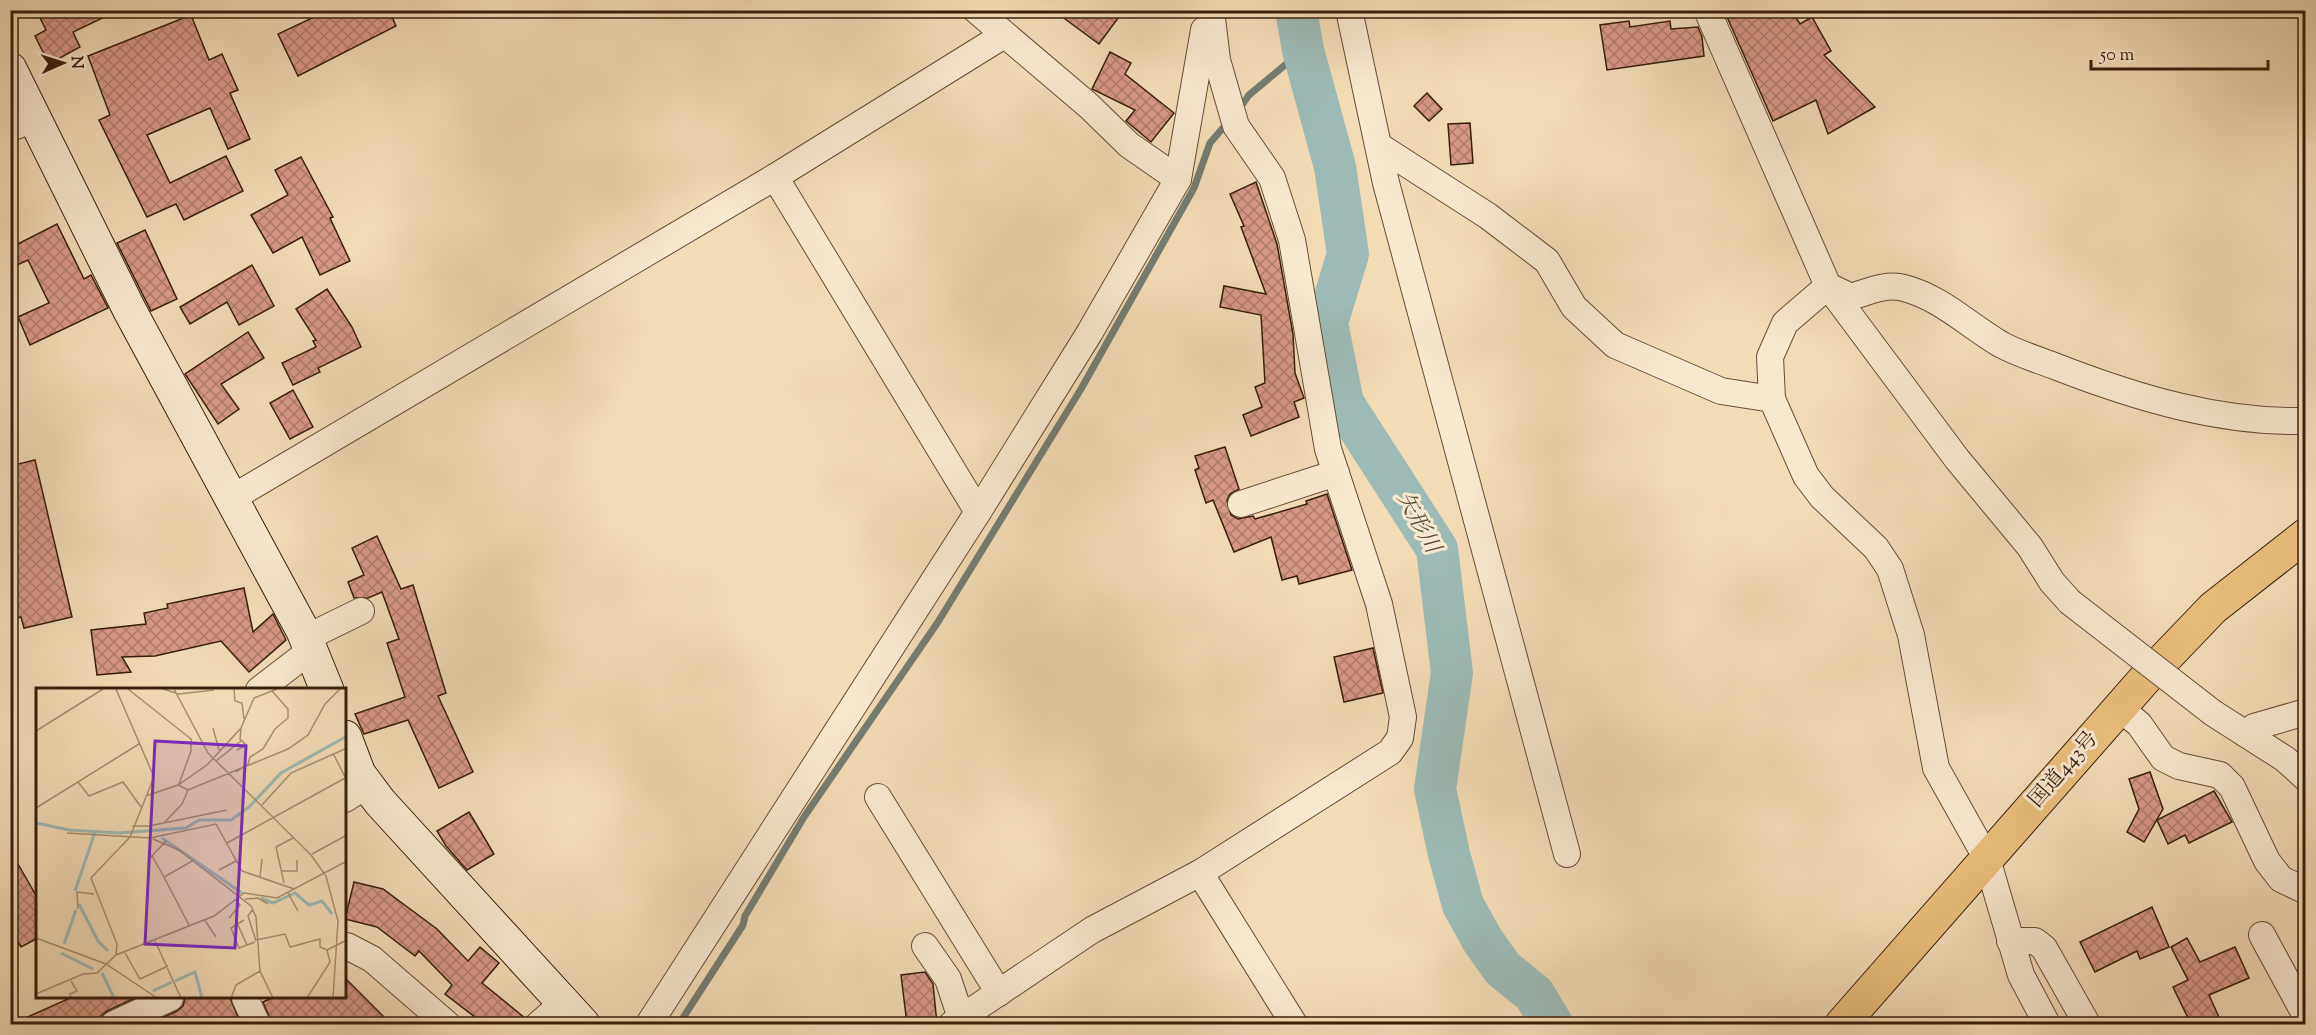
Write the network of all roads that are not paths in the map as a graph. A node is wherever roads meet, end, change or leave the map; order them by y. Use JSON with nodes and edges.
{"nodes":[{"id":1,"x":976,"y":10,"type":"edge"},
{"id":2,"x":1206,"y":10,"type":"edge"},
{"id":3,"x":1211,"y":10,"type":"edge"},
{"id":4,"x":1349,"y":10,"type":"edge"},
{"id":5,"x":1707,"y":10,"type":"edge"},
{"id":6,"x":1004,"y":35,"type":"junction"},
{"id":7,"x":10,"y":69,"type":"edge"},
{"id":8,"x":24,"y":123,"type":"edge"},
{"id":9,"x":1379,"y":146,"type":"junction"},
{"id":10,"x":775,"y":177,"type":"junction"},
{"id":11,"x":1178,"y":179,"type":"junction"},
{"id":12,"x":1828,"y":286,"type":"junction"},
{"id":13,"x":1772,"y":399,"type":"junction"},
{"id":14,"x":2306,"y":421,"type":"edge"},
{"id":15,"x":1336,"y":474,"type":"junction"},
{"id":16,"x":232,"y":498,"type":"junction"},
{"id":17,"x":1241,"y":504,"type":"dead end"},
{"id":18,"x":978,"y":512,"type":"junction"},
{"id":19,"x":2306,"y":536,"type":"edge"},
{"id":20,"x":361,"y":611,"type":"dead end"},
{"id":21,"x":311,"y":649,"type":"junction"},
{"id":22,"x":262,"y":688,"type":"edge"},
{"id":23,"x":280,"y":688,"type":"edge"},
{"id":24,"x":326,"y":688,"type":"edge"},
{"id":25,"x":2118,"y":707,"type":"junction"},
{"id":26,"x":2306,"y":712,"type":"edge"},
{"id":27,"x":2246,"y":734,"type":"junction"},
{"id":28,"x":346,"y":740,"type":"edge"},
{"id":29,"x":2306,"y":778,"type":"edge"},
{"id":30,"x":356,"y":792,"type":"edge"},
{"id":31,"x":878,"y":797,"type":"dead end"},
{"id":32,"x":1567,"y":854,"type":"dead end"},
{"id":33,"x":1987,"y":859,"type":"junction"},
{"id":34,"x":1200,"y":873,"type":"junction"},
{"id":35,"x":2306,"y":891,"type":"edge"},
{"id":36,"x":2262,"y":935,"type":"dead end"},
{"id":37,"x":2010,"y":941,"type":"junction"},
{"id":38,"x":347,"y":946,"type":"dead end"},
{"id":39,"x":925,"y":946,"type":"dead end"},
{"id":40,"x":999,"y":993,"type":"junction"},
{"id":41,"x":168,"y":999,"type":"edge"},
{"id":42,"x":245,"y":999,"type":"edge"},
{"id":43,"x":573,"y":1014,"type":"edge"},
{"id":44,"x":2306,"y":1016,"type":"edge"},
{"id":45,"x":957,"y":1021,"type":"edge"},
{"id":46,"x":114,"y":1024,"type":"edge"},
{"id":47,"x":257,"y":1024,"type":"edge"},
{"id":48,"x":447,"y":1024,"type":"edge"},
{"id":49,"x":539,"y":1024,"type":"edge"},
{"id":50,"x":649,"y":1024,"type":"edge"},
{"id":51,"x":1294,"y":1024,"type":"edge"},
{"id":52,"x":1842,"y":1024,"type":"edge"},
{"id":53,"x":2047,"y":1024,"type":"edge"},
{"id":54,"x":2087,"y":1024,"type":"edge"}],
"edges":[{"from":1,"to":6,"type":"street"},
{"from":2,"to":11,"type":"street"},
{"from":3,"to":15,"type":"street"},
{"from":4,"to":9,"type":"street"},
{"from":5,"to":12,"type":"street"},
{"from":6,"to":10,"type":"street"},
{"from":6,"to":11,"type":"street"},
{"from":7,"to":8,"type":"street"},
{"from":8,"to":16,"type":"street"},
{"from":9,"to":13,"type":"street"},
{"from":9,"to":32,"type":"street"},
{"from":10,"to":16,"type":"street"},
{"from":10,"to":18,"type":"street"},
{"from":11,"to":18,"type":"street"},
{"from":12,"to":13,"type":"street"},
{"from":12,"to":14,"type":"street"},
{"from":12,"to":27,"type":"street","bridge":true},
{"from":13,"to":33,"type":"street"},
{"from":15,"to":17,"type":"street"},
{"from":15,"to":34,"type":"street"},
{"from":16,"to":21,"type":"street"},
{"from":18,"to":50,"type":"street"},
{"from":19,"to":25,"type":"highway","name":"国道443号"},
{"from":20,"to":21,"type":"street"},
{"from":21,"to":22,"type":"street"},
{"from":21,"to":23,"type":"street"},
{"from":21,"to":24,"type":"street"},
{"from":25,"to":33,"type":"highway","name":"国道443号"},
{"from":25,"to":35,"type":"street"},
{"from":26,"to":27,"type":"street"},
{"from":27,"to":29,"type":"street"},
{"from":28,"to":30,"type":"street"},
{"from":30,"to":43,"type":"street"},
{"from":31,"to":40,"type":"street"},
{"from":33,"to":37,"type":"street"},
{"from":33,"to":52,"type":"highway","name":"国道443号"},
{"from":34,"to":40,"type":"street"},
{"from":34,"to":51,"type":"street"},
{"from":36,"to":44,"type":"street"},
{"from":37,"to":53,"type":"street"},
{"from":37,"to":54,"type":"street"},
{"from":38,"to":48,"type":"street"},
{"from":39,"to":45,"type":"street"},
{"from":40,"to":45,"type":"street"},
{"from":41,"to":46,"type":"street"},
{"from":42,"to":47,"type":"street"},
{"from":43,"to":49,"type":"street"}]}
